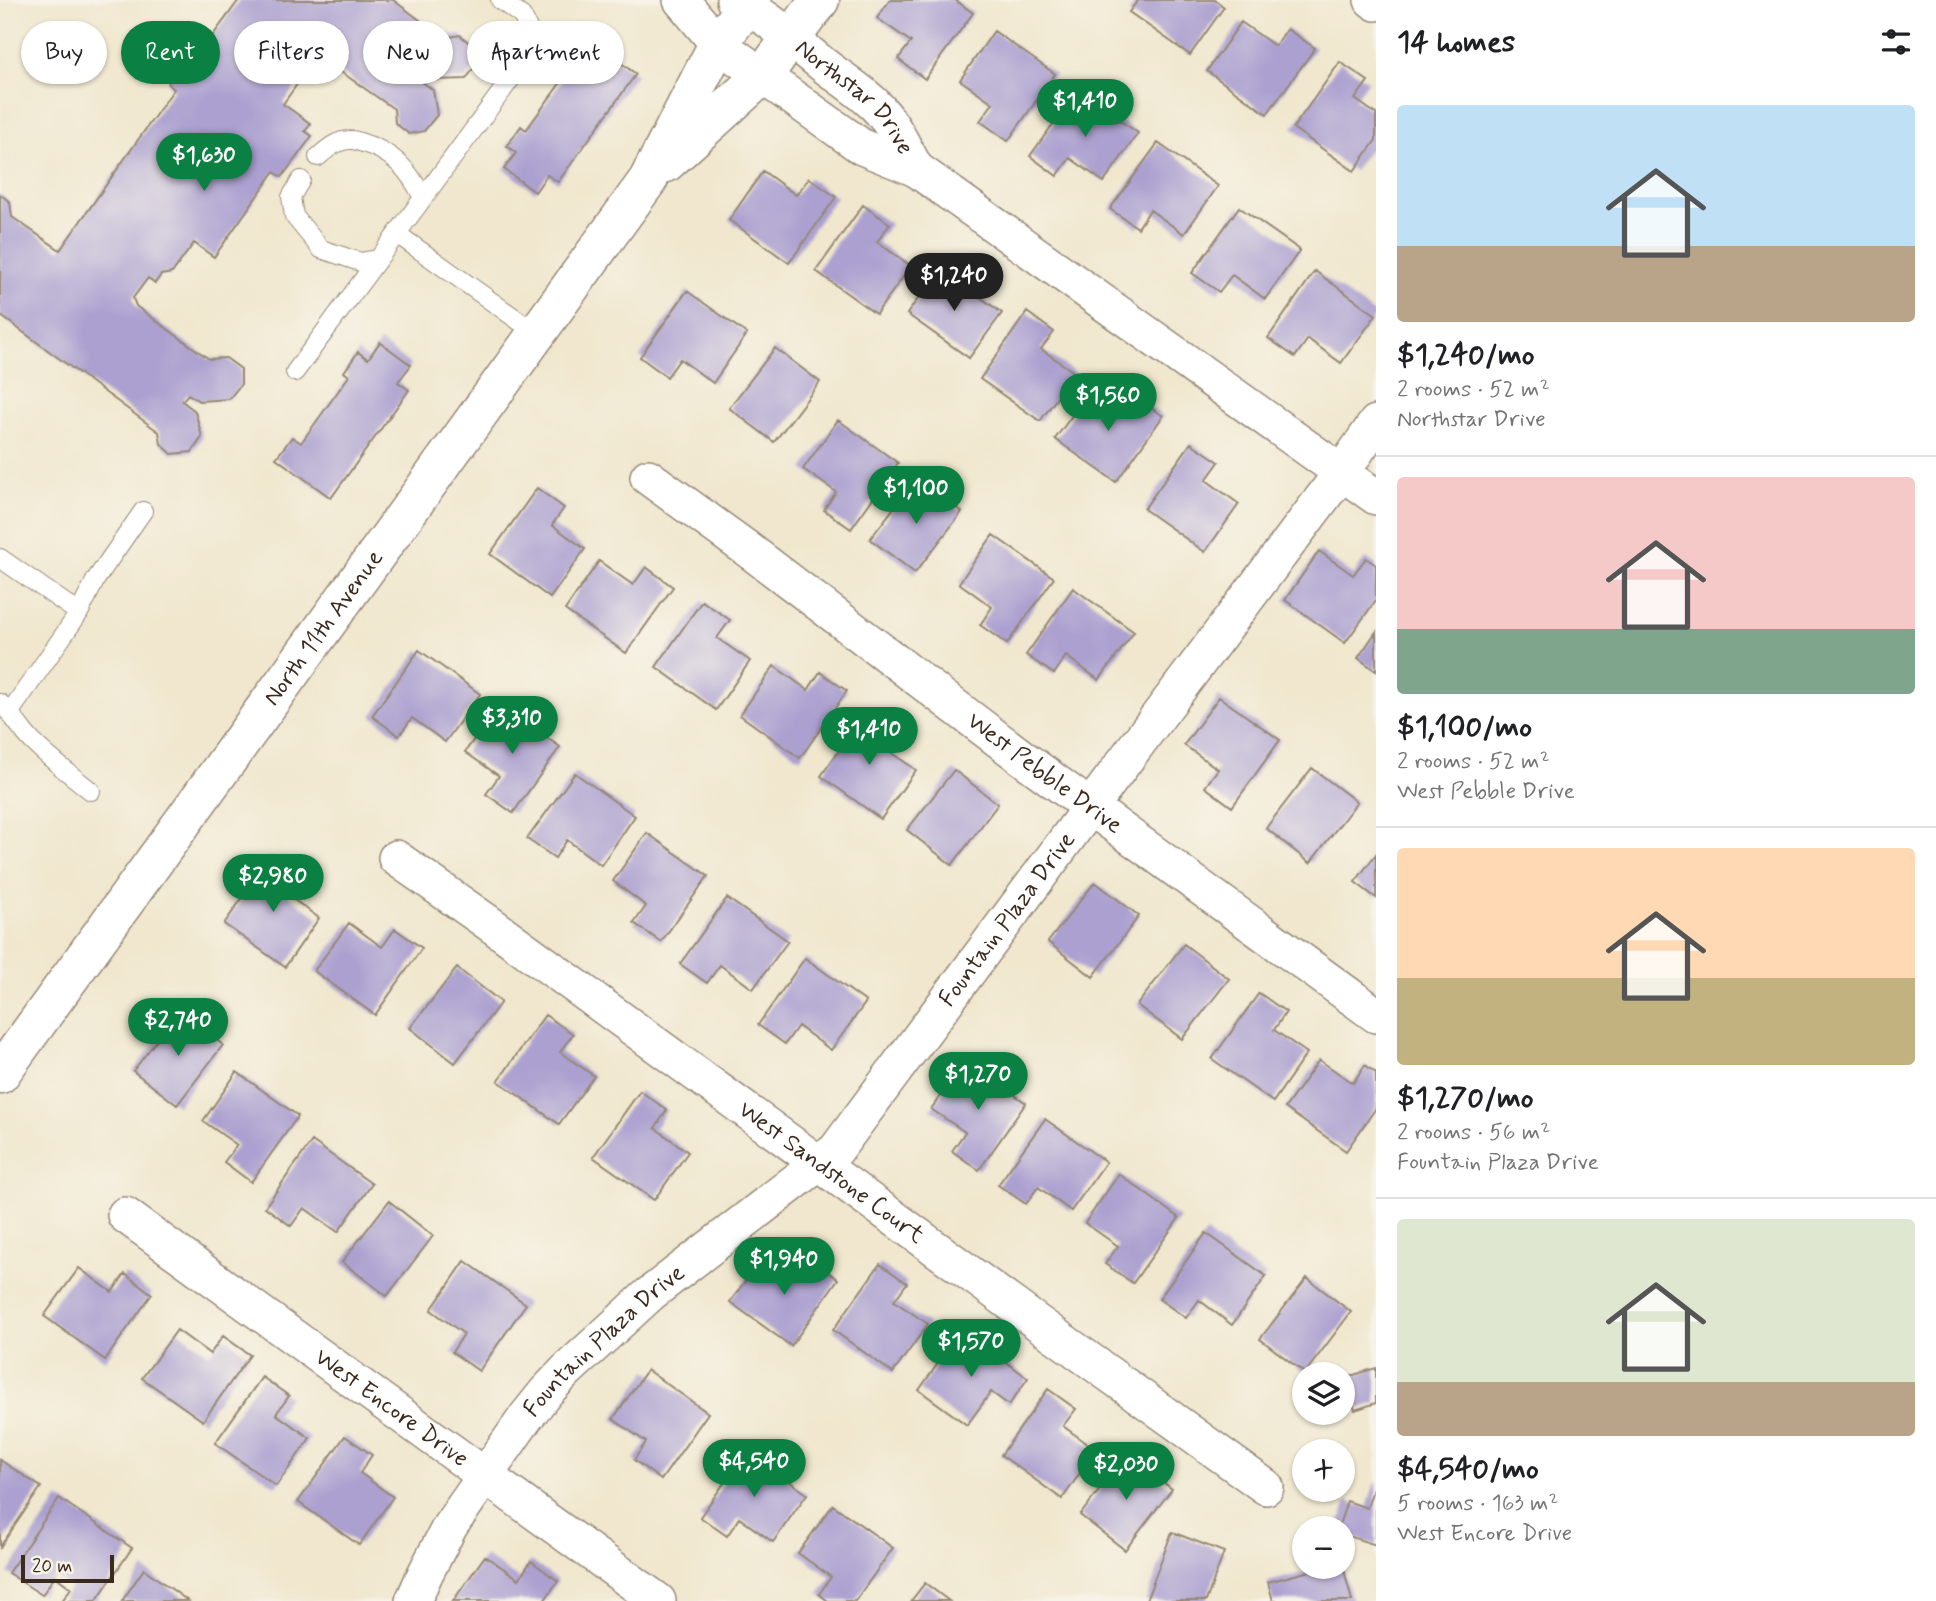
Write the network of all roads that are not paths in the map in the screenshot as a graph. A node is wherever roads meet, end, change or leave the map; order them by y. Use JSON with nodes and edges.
{"nodes":[{"id":1,"x":500,"y":0,"type":"edge"},
{"id":2,"x":681,"y":0,"type":"edge"},
{"id":3,"x":820,"y":0,"type":"edge"},
{"id":4,"x":1372,"y":0,"type":"edge"},
{"id":5,"x":744,"y":2,"type":"edge"},
{"id":6,"x":1376,"y":3,"type":"edge"},
{"id":7,"x":792,"y":37,"type":"junction"},
{"id":8,"x":718,"y":44,"type":"junction"},
{"id":9,"x":763,"y":75,"type":"junction"},
{"id":10,"x":318,"y":157,"type":"dead end"},
{"id":11,"x":916,"y":169,"type":"junction"},
{"id":12,"x":302,"y":180,"type":"dead end"},
{"id":13,"x":648,"y":180,"type":"junction"},
{"id":14,"x":423,"y":198,"type":"junction"},
{"id":15,"x":397,"y":234,"type":"junction"},
{"id":16,"x":377,"y":260,"type":"junction"},
{"id":17,"x":536,"y":332,"type":"junction"},
{"id":18,"x":295,"y":372,"type":"dead end"},
{"id":19,"x":1376,"y":423,"type":"edge"},
{"id":20,"x":1342,"y":472,"type":"junction"},
{"id":21,"x":648,"y":477,"type":"dead end"},
{"id":22,"x":1376,"y":497,"type":"edge"},
{"id":23,"x":142,"y":511,"type":"dead end"},
{"id":24,"x":1,"y":561,"type":"edge"},
{"id":25,"x":79,"y":613,"type":"junction"},
{"id":26,"x":5,"y":707,"type":"edge"},
{"id":27,"x":91,"y":791,"type":"dead end"},
{"id":28,"x":1090,"y":807,"type":"junction"},
{"id":29,"x":396,"y":858,"type":"dead end"},
{"id":30,"x":1376,"y":1015,"type":"edge"},
{"id":31,"x":0,"y":1074,"type":"edge"},
{"id":32,"x":819,"y":1164,"type":"junction"},
{"id":33,"x":125,"y":1215,"type":"dead end"},
{"id":34,"x":485,"y":1476,"type":"junction"},
{"id":35,"x":1266,"y":1487,"type":"dead end"},
{"id":36,"x":413,"y":1601,"type":"edge"},
{"id":37,"x":658,"y":1601,"type":"edge"}],
"edges":[{"from":1,"to":14,"type":"lane"},
{"from":2,"to":8,"type":"street"},
{"from":3,"to":7,"type":"main road","name":"North 11th Avenue"},
{"from":4,"to":6,"type":"street"},
{"from":5,"to":7,"type":"street","name":"Northstar Drive"},
{"from":5,"to":8,"type":"main road","name":"North 11th Avenue"},
{"from":7,"to":9,"type":"main road","name":"North 11th Avenue"},
{"from":7,"to":11,"type":"street","name":"Northstar Drive"},
{"from":8,"to":9,"type":"street"},
{"from":8,"to":13,"type":"main road","name":"North 11th Avenue"},
{"from":9,"to":11,"type":"street"},
{"from":9,"to":13,"type":"main road","name":"North 11th Avenue"},
{"from":10,"to":14,"type":"lane"},
{"from":11,"to":20,"type":"street","name":"Northstar Drive"},
{"from":12,"to":16,"type":"lane"},
{"from":13,"to":17,"type":"main road","name":"North 11th Avenue"},
{"from":14,"to":15,"type":"lane"},
{"from":15,"to":16,"type":"lane"},
{"from":15,"to":17,"type":"lane"},
{"from":16,"to":18,"type":"lane"},
{"from":17,"to":31,"type":"main road","name":"North 11th Avenue"},
{"from":19,"to":20,"type":"street","name":"Fountain Plaza Drive"},
{"from":20,"to":22,"type":"street","name":"Northstar Drive"},
{"from":20,"to":28,"type":"street","name":"Fountain Plaza Drive"},
{"from":21,"to":28,"type":"street","name":"West Pebble Drive"},
{"from":23,"to":25,"type":"lane"},
{"from":24,"to":25,"type":"lane"},
{"from":25,"to":26,"type":"lane"},
{"from":26,"to":27,"type":"lane"},
{"from":28,"to":30,"type":"street","name":"West Pebble Drive"},
{"from":28,"to":32,"type":"street","name":"Fountain Plaza Drive"},
{"from":29,"to":32,"type":"street","name":"West Sandstone Court"},
{"from":32,"to":34,"type":"street","name":"Fountain Plaza Drive"},
{"from":32,"to":35,"type":"street","name":"West Sandstone Court"},
{"from":33,"to":34,"type":"street","name":"West Encore Drive"},
{"from":34,"to":36,"type":"street","name":"Fountain Plaza Drive"},
{"from":34,"to":37,"type":"street","name":"West Encore Drive"}]}
